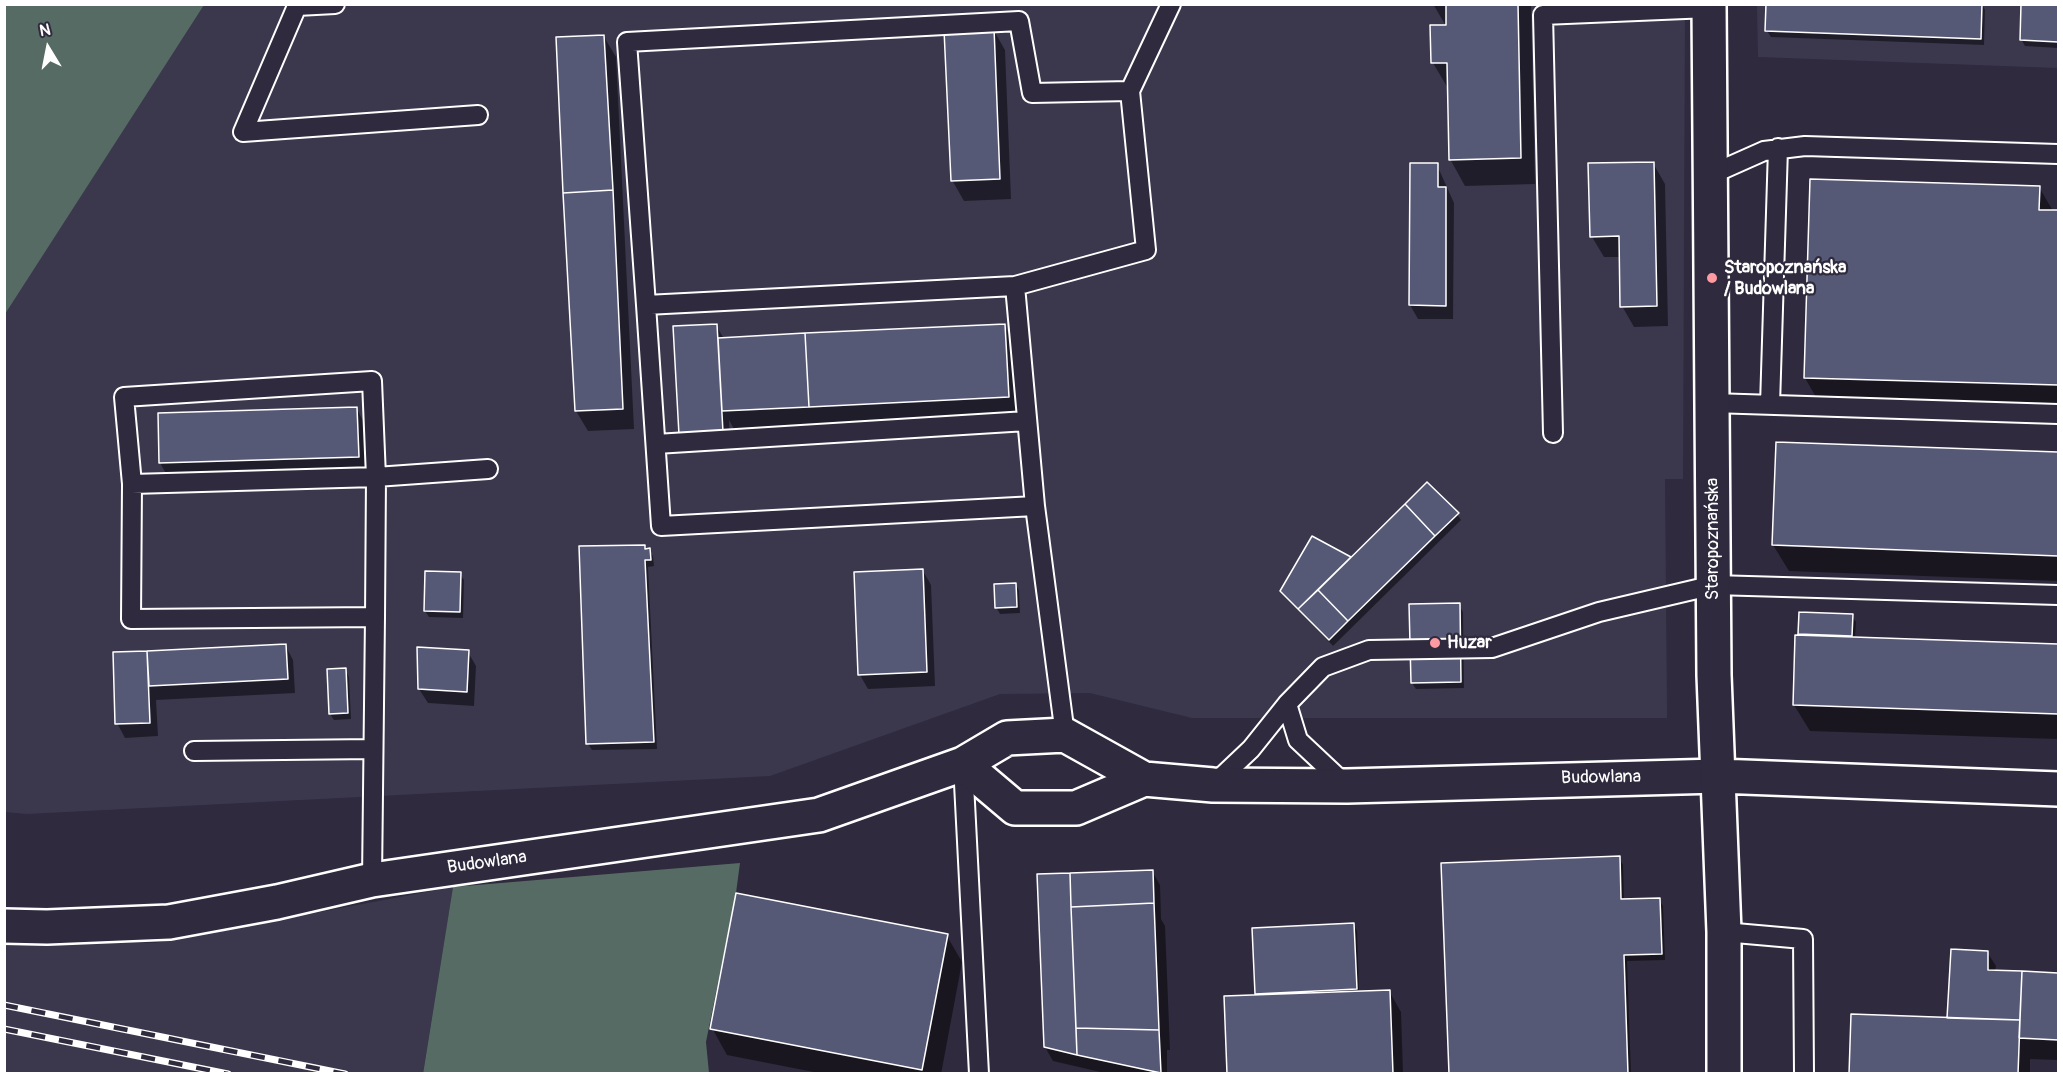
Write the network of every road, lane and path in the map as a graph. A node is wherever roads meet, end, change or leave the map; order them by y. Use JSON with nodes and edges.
{"nodes":[{"id":1,"x":335,"y":4,"type":"edge"},
{"id":2,"x":1171,"y":4,"type":"edge"},
{"id":3,"x":1709,"y":6,"type":"edge"},
{"id":4,"x":1542,"y":10,"type":"edge"},
{"id":5,"x":1130,"y":91,"type":"junction"},
{"id":6,"x":477,"y":115,"type":"dead end"},
{"id":7,"x":1778,"y":148,"type":"junction"},
{"id":8,"x":2058,"y":154,"type":"edge"},
{"id":9,"x":1710,"y":175,"type":"junction"},
{"id":10,"x":1015,"y":286,"type":"junction"},
{"id":11,"x":646,"y":305,"type":"junction"},
{"id":12,"x":1712,"y":403,"type":"junction"},
{"id":13,"x":1770,"y":405,"type":"junction"},
{"id":14,"x":2058,"y":414,"type":"edge"},
{"id":15,"x":1028,"y":421,"type":"junction"},
{"id":16,"x":1553,"y":433,"type":"dead end"},
{"id":17,"x":656,"y":444,"type":"junction"},
{"id":18,"x":488,"y":469,"type":"dead end"},
{"id":19,"x":376,"y":477,"type":"junction"},
{"id":20,"x":132,"y":484,"type":"junction"},
{"id":21,"x":1035,"y":506,"type":"junction"},
{"id":22,"x":1714,"y":585,"type":"junction"},
{"id":23,"x":2058,"y":595,"type":"edge"},
{"id":24,"x":375,"y":616,"type":"junction"},
{"id":25,"x":1287,"y":704,"type":"junction"},
{"id":26,"x":1065,"y":735,"type":"junction"},
{"id":27,"x":373,"y":749,"type":"junction"},
{"id":28,"x":194,"y":751,"type":"dead end"},
{"id":29,"x":963,"y":765,"type":"junction"},
{"id":30,"x":1718,"y":776,"type":"junction"},
{"id":31,"x":1144,"y":779,"type":"junction"},
{"id":32,"x":1213,"y":785,"type":"junction"},
{"id":33,"x":1347,"y":786,"type":"junction"},
{"id":34,"x":2058,"y":789,"type":"edge"},
{"id":35,"x":372,"y":880,"type":"junction"},
{"id":36,"x":4,"y":926,"type":"edge"},
{"id":37,"x":1724,"y":932,"type":"junction"},
{"id":38,"x":980,"y":1074,"type":"edge"},
{"id":39,"x":1724,"y":1074,"type":"edge"},
{"id":40,"x":1804,"y":1074,"type":"edge"}],
"edges":[{"from":1,"to":6,"type":"lane"},
{"from":2,"to":5,"type":"lane"},
{"from":3,"to":4,"type":"lane"},
{"from":3,"to":9,"type":"street","name":"Staropoznańska"},
{"from":4,"to":16,"type":"lane"},
{"from":5,"to":10,"type":"lane"},
{"from":5,"to":11,"type":"lane"},
{"from":7,"to":8,"type":"lane"},
{"from":7,"to":9,"type":"lane"},
{"from":7,"to":13,"type":"lane"},
{"from":9,"to":12,"type":"street","name":"Staropoznańska"},
{"from":10,"to":11,"type":"lane"},
{"from":10,"to":15,"type":"lane"},
{"from":11,"to":17,"type":"lane"},
{"from":12,"to":13,"type":"lane"},
{"from":12,"to":22,"type":"street","name":"Staropoznańska"},
{"from":13,"to":14,"type":"lane"},
{"from":15,"to":17,"type":"lane"},
{"from":15,"to":21,"type":"lane"},
{"from":17,"to":21,"type":"lane"},
{"from":18,"to":19,"type":"lane"},
{"from":19,"to":20,"type":"lane"},
{"from":19,"to":20,"type":"lane"},
{"from":19,"to":24,"type":"lane"},
{"from":20,"to":24,"type":"lane"},
{"from":21,"to":26,"type":"lane"},
{"from":22,"to":23,"type":"lane"},
{"from":22,"to":25,"type":"lane"},
{"from":22,"to":30,"type":"street","name":"Staropoznańska"},
{"from":24,"to":27,"type":"lane"},
{"from":25,"to":32,"type":"lane"},
{"from":25,"to":33,"type":"lane"},
{"from":26,"to":29,"type":"street","name":"Budowlana"},
{"from":26,"to":31,"type":"street","name":"Budowlana"},
{"from":27,"to":28,"type":"lane"},
{"from":27,"to":35,"type":"lane"},
{"from":29,"to":31,"type":"street","name":"Budowlana"},
{"from":29,"to":35,"type":"street","name":"Budowlana"},
{"from":29,"to":38,"type":"lane"},
{"from":30,"to":33,"type":"street","name":"Budowlana"},
{"from":30,"to":34,"type":"street","name":"Budowlana"},
{"from":30,"to":37,"type":"street","name":"Staropoznańska"},
{"from":31,"to":32,"type":"street","name":"Budowlana"},
{"from":32,"to":33,"type":"street","name":"Budowlana"},
{"from":35,"to":36,"type":"street","name":"Budowlana"},
{"from":37,"to":39,"type":"street","name":"Staropoznańska"},
{"from":37,"to":40,"type":"lane"}]}
